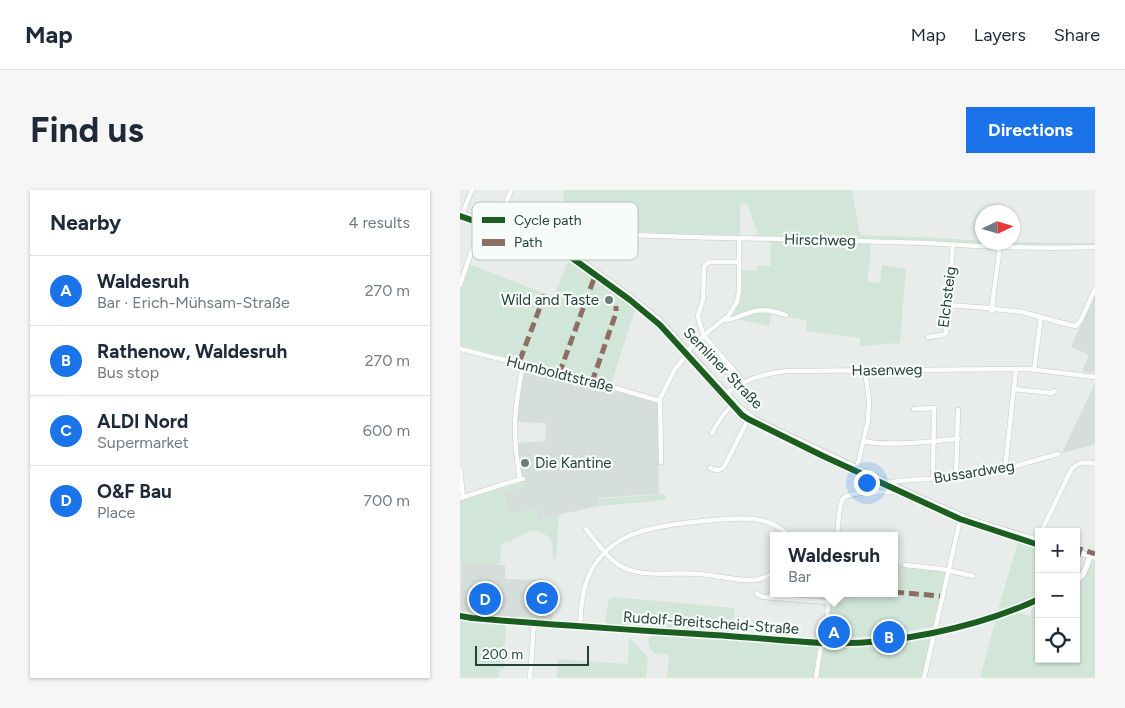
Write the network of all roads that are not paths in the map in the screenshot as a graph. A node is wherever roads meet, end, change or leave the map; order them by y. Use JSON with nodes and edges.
{"nodes":[{"id":1,"x":472,"y":190,"type":"edge"},
{"id":2,"x":511,"y":190,"type":"edge"},
{"id":3,"x":506,"y":202,"type":"edge"},
{"id":4,"x":461,"y":214,"type":"edge"},
{"id":5,"x":638,"y":235,"type":"edge"},
{"id":6,"x":739,"y":238,"type":"junction"},
{"id":7,"x":953,"y":245,"type":"junction"},
{"id":8,"x":975,"y":245,"type":"edge"},
{"id":9,"x":1020,"y":247,"type":"edge"},
{"id":10,"x":1095,"y":247,"type":"edge"},
{"id":11,"x":472,"y":250,"type":"edge"},
{"id":12,"x":999,"y":250,"type":"edge"},
{"id":13,"x":580,"y":260,"type":"edge"},
{"id":14,"x":739,"y":262,"type":"junction"},
{"id":15,"x":460,"y":285,"type":"edge"},
{"id":16,"x":1095,"y":289,"type":"edge"},
{"id":17,"x":948,"y":305,"type":"junction"},
{"id":18,"x":992,"y":308,"type":"junction"},
{"id":19,"x":786,"y":315,"type":"dead end"},
{"id":20,"x":1041,"y":317,"type":"junction"},
{"id":21,"x":724,"y":320,"type":"junction"},
{"id":22,"x":704,"y":336,"type":"junction"},
{"id":23,"x":928,"y":336,"type":"dead end"},
{"id":24,"x":460,"y":349,"type":"edge"},
{"id":25,"x":688,"y":351,"type":"junction"},
{"id":26,"x":523,"y":365,"type":"junction"},
{"id":27,"x":1016,"y":369,"type":"junction"},
{"id":28,"x":865,"y":370,"type":"junction"},
{"id":29,"x":1034,"y":370,"type":"junction"},
{"id":30,"x":1095,"y":377,"type":"edge"},
{"id":31,"x":742,"y":382,"type":"junction"},
{"id":32,"x":1014,"y":389,"type":"junction"},
{"id":33,"x":1055,"y":391,"type":"dead end"},
{"id":34,"x":727,"y":393,"type":"junction"},
{"id":35,"x":660,"y":401,"type":"junction"},
{"id":36,"x":735,"y":402,"type":"junction"},
{"id":37,"x":914,"y":408,"type":"dead end"},
{"id":38,"x":958,"y":410,"type":"dead end"},
{"id":39,"x":750,"y":416,"type":"junction"},
{"id":40,"x":712,"y":434,"type":"dead end"},
{"id":41,"x":958,"y":439,"type":"junction"},
{"id":42,"x":864,"y":441,"type":"junction"},
{"id":43,"x":934,"y":441,"type":"junction"},
{"id":44,"x":1058,"y":454,"type":"dead end"},
{"id":45,"x":661,"y":462,"type":"dead end"},
{"id":46,"x":1095,"y":464,"type":"edge"},
{"id":47,"x":710,"y":468,"type":"dead end"},
{"id":48,"x":857,"y":468,"type":"junction"},
{"id":49,"x":1005,"y":469,"type":"junction"},
{"id":50,"x":460,"y":470,"type":"edge"},
{"id":51,"x":956,"y":477,"type":"junction"},
{"id":52,"x":933,"y":479,"type":"junction"},
{"id":53,"x":889,"y":483,"type":"junction"},
{"id":54,"x":897,"y":487,"type":"junction"},
{"id":55,"x":461,"y":497,"type":"edge"},
{"id":56,"x":961,"y":516,"type":"junction"},
{"id":57,"x":1043,"y":528,"type":"edge"},
{"id":58,"x":586,"y":529,"type":"dead end"},
{"id":59,"x":784,"y":532,"type":"edge"},
{"id":60,"x":838,"y":532,"type":"edge"},
{"id":61,"x":1035,"y":538,"type":"edge"},
{"id":62,"x":605,"y":552,"type":"junction"},
{"id":63,"x":1092,"y":556,"type":"edge"},
{"id":64,"x":904,"y":565,"type":"dead end"},
{"id":65,"x":948,"y":570,"type":"junction"},
{"id":66,"x":770,"y":574,"type":"edge"},
{"id":67,"x":973,"y":576,"type":"dead end"},
{"id":68,"x":1080,"y":579,"type":"edge"},
{"id":69,"x":758,"y":594,"type":"dead end"},
{"id":70,"x":829,"y":597,"type":"edge"},
{"id":71,"x":1035,"y":601,"type":"edge"},
{"id":72,"x":828,"y":602,"type":"junction"},
{"id":73,"x":462,"y":617,"type":"edge"},
{"id":74,"x":534,"y":623,"type":"junction"},
{"id":75,"x":580,"y":626,"type":"junction"},
{"id":76,"x":934,"y":632,"type":"junction"},
{"id":77,"x":823,"y":643,"type":"junction"},
{"id":78,"x":530,"y":678,"type":"edge"},
{"id":79,"x":816,"y":678,"type":"edge"},
{"id":80,"x":924,"y":678,"type":"edge"}],
"edges":[{"from":1,"to":4,"type":"street"},
{"from":2,"to":3,"type":"street"},
{"from":5,"to":6,"type":"street","name":"Hirschweg"},
{"from":6,"to":7,"type":"street","name":"Hirschweg"},
{"from":6,"to":14,"type":"street"},
{"from":7,"to":8,"type":"street","name":"Hirschweg"},
{"from":7,"to":17,"type":"street","name":"Elchsteig"},
{"from":9,"to":10,"type":"street","name":"Hirschweg"},
{"from":11,"to":15,"type":"street"},
{"from":12,"to":18,"type":"street"},
{"from":13,"to":25,"type":"street","name":"Semliner Straße"},
{"from":14,"to":21,"type":"street"},
{"from":14,"to":22,"type":"street"},
{"from":16,"to":20,"type":"street"},
{"from":17,"to":18,"type":"street"},
{"from":17,"to":23,"type":"street","name":"Elchsteig"},
{"from":18,"to":20,"type":"street"},
{"from":19,"to":21,"type":"street"},
{"from":20,"to":29,"type":"street"},
{"from":21,"to":22,"type":"street"},
{"from":22,"to":25,"type":"street"},
{"from":22,"to":31,"type":"street"},
{"from":24,"to":26,"type":"street","name":"Humboldtstraße"},
{"from":25,"to":34,"type":"street","name":"Semliner Straße"},
{"from":25,"to":35,"type":"street"},
{"from":26,"to":35,"type":"street","name":"Humboldtstraße"},
{"from":26,"to":55,"type":"street"},
{"from":27,"to":28,"type":"street","name":"Hasenweg"},
{"from":27,"to":29,"type":"street","name":"Hasenweg"},
{"from":27,"to":32,"type":"street"},
{"from":28,"to":31,"type":"street","name":"Hasenweg"},
{"from":28,"to":42,"type":"street"},
{"from":29,"to":30,"type":"street","name":"Hasenweg"},
{"from":31,"to":34,"type":"street","name":"Hasenweg"},
{"from":32,"to":33,"type":"street"},
{"from":32,"to":49,"type":"street"},
{"from":34,"to":36,"type":"street","name":"Semliner Straße"},
{"from":35,"to":45,"type":"street"},
{"from":36,"to":39,"type":"street","name":"Semliner Straße"},
{"from":36,"to":40,"type":"street"},
{"from":37,"to":43,"type":"street"},
{"from":38,"to":41,"type":"street"},
{"from":39,"to":47,"type":"street"},
{"from":39,"to":48,"type":"street","name":"Semliner Straße"},
{"from":41,"to":43,"type":"street"},
{"from":41,"to":51,"type":"street"},
{"from":42,"to":43,"type":"street"},
{"from":42,"to":48,"type":"street"},
{"from":43,"to":52,"type":"street"},
{"from":44,"to":49,"type":"street","name":"Bussardweg"},
{"from":46,"to":57,"type":"street"},
{"from":48,"to":53,"type":"street","name":"Semliner Straße"},
{"from":49,"to":51,"type":"street","name":"Bussardweg"},
{"from":50,"to":55,"type":"street"},
{"from":51,"to":52,"type":"street","name":"Bussardweg"},
{"from":52,"to":53,"type":"street","name":"Bussardweg"},
{"from":53,"to":54,"type":"street","name":"Semliner Straße"},
{"from":54,"to":56,"type":"street","name":"Semliner Straße"},
{"from":54,"to":60,"type":"street"},
{"from":56,"to":61,"type":"street","name":"Semliner Straße"},
{"from":56,"to":65,"type":"street"},
{"from":58,"to":62,"type":"street"},
{"from":59,"to":62,"type":"street"},
{"from":62,"to":66,"type":"street"},
{"from":62,"to":75,"type":"street"},
{"from":63,"to":68,"type":"street"},
{"from":64,"to":65,"type":"street"},
{"from":65,"to":67,"type":"street"},
{"from":65,"to":76,"type":"street"},
{"from":69,"to":72,"type":"street"},
{"from":70,"to":72,"type":"street"},
{"from":71,"to":76,"type":"street","name":"Rudolf-Breitscheid-Straße"},
{"from":72,"to":77,"type":"street"},
{"from":73,"to":74,"type":"street","name":"Rudolf-Breitscheid-Straße"},
{"from":74,"to":75,"type":"street","name":"Rudolf-Breitscheid-Straße"},
{"from":74,"to":78,"type":"street"},
{"from":75,"to":77,"type":"street","name":"Rudolf-Breitscheid-Straße"},
{"from":76,"to":77,"type":"street","name":"Rudolf-Breitscheid-Straße"},
{"from":76,"to":80,"type":"street"},
{"from":77,"to":79,"type":"street"}]}
